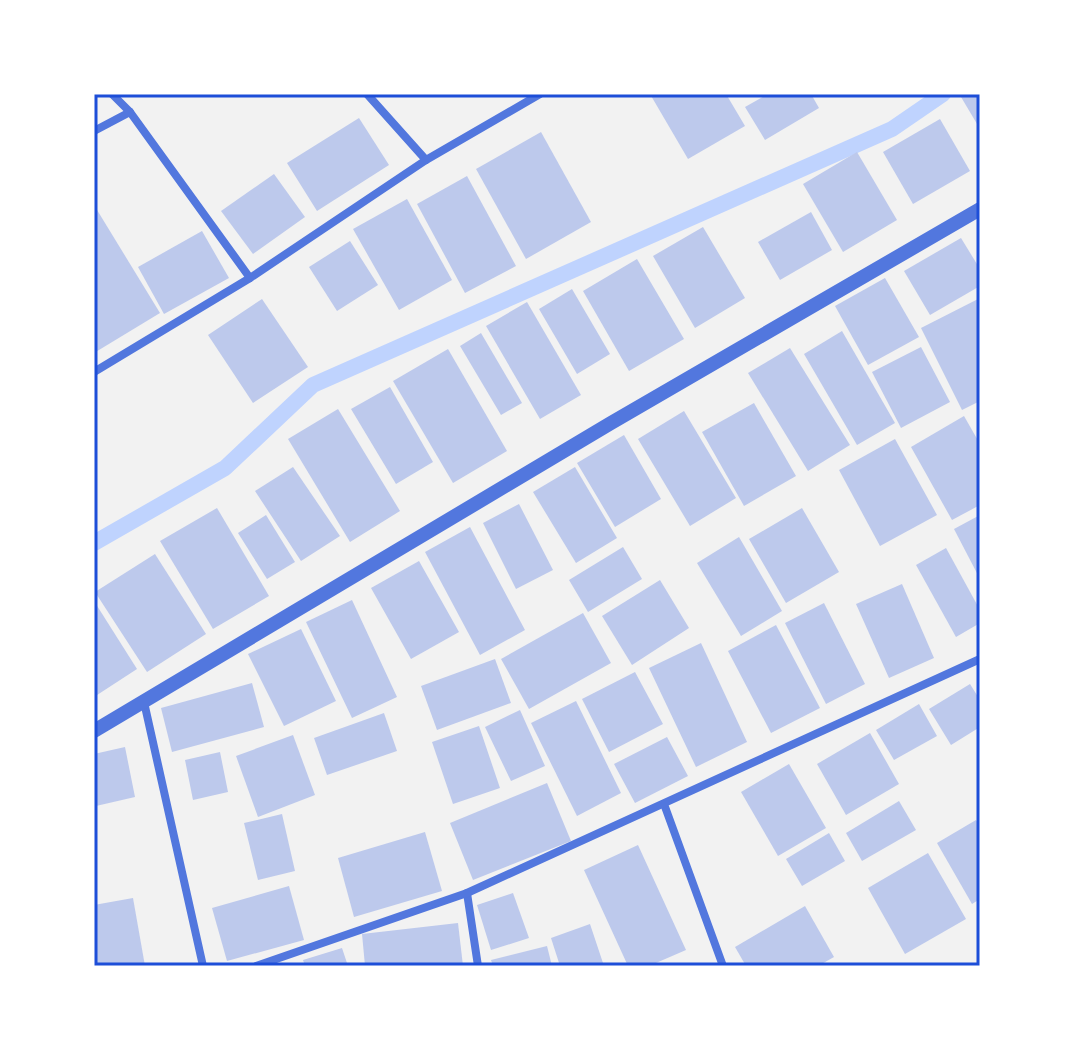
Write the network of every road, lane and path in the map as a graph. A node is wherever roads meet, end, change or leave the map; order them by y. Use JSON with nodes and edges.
{"nodes":[{"id":1,"x":112,"y":94,"type":"edge"},
{"id":2,"x":367,"y":94,"type":"edge"},
{"id":3,"x":540,"y":94,"type":"edge"},
{"id":4,"x":130,"y":112,"type":"junction"},
{"id":5,"x":94,"y":131,"type":"edge"},
{"id":6,"x":426,"y":160,"type":"junction"},
{"id":7,"x":980,"y":209,"type":"edge"},
{"id":8,"x":250,"y":278,"type":"junction"},
{"id":9,"x":94,"y":372,"type":"edge"},
{"id":10,"x":980,"y":659,"type":"edge"},
{"id":11,"x":144,"y":702,"type":"junction"},
{"id":12,"x":94,"y":731,"type":"edge"},
{"id":13,"x":664,"y":804,"type":"junction"},
{"id":14,"x":467,"y":893,"type":"junction"},
{"id":15,"x":203,"y":966,"type":"edge"},
{"id":16,"x":256,"y":966,"type":"edge"},
{"id":17,"x":478,"y":966,"type":"edge"},
{"id":18,"x":723,"y":966,"type":"edge"}],
"edges":[{"from":1,"to":4,"type":"street"},
{"from":2,"to":6,"type":"street"},
{"from":3,"to":6,"type":"street"},
{"from":4,"to":5,"type":"street"},
{"from":4,"to":8,"type":"street"},
{"from":6,"to":8,"type":"street"},
{"from":7,"to":11,"type":"street"},
{"from":8,"to":9,"type":"street"},
{"from":10,"to":13,"type":"street"},
{"from":11,"to":12,"type":"street"},
{"from":11,"to":15,"type":"street"},
{"from":13,"to":14,"type":"street"},
{"from":13,"to":18,"type":"street"},
{"from":14,"to":16,"type":"street"},
{"from":14,"to":17,"type":"street"}]}
